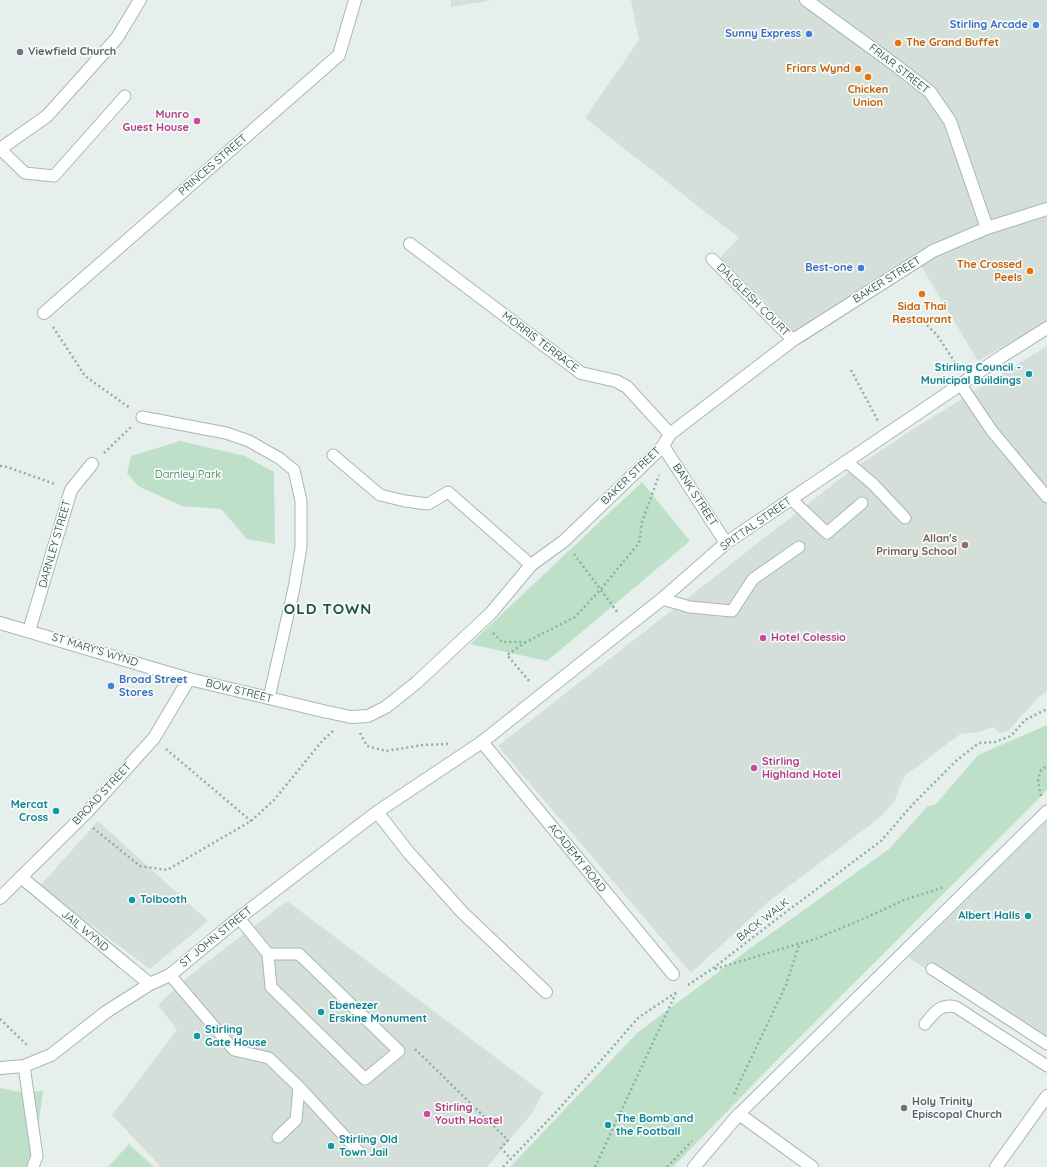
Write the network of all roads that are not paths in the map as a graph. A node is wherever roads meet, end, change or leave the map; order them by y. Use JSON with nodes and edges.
{"nodes":[{"id":1,"x":140,"y":0,"type":"edge"},
{"id":2,"x":356,"y":0,"type":"edge"},
{"id":3,"x":806,"y":0,"type":"edge"},
{"id":4,"x":126,"y":96,"type":"dead end"},
{"id":5,"x":0,"y":149,"type":"edge"},
{"id":6,"x":1047,"y":209,"type":"edge"},
{"id":7,"x":987,"y":228,"type":"junction"},
{"id":8,"x":410,"y":244,"type":"dead end"},
{"id":9,"x":712,"y":259,"type":"dead end"},
{"id":10,"x":44,"y":313,"type":"road end"},
{"id":11,"x":1047,"y":328,"type":"edge"},
{"id":12,"x":793,"y":340,"type":"junction"},
{"id":13,"x":961,"y":385,"type":"junction"},
{"id":14,"x":142,"y":417,"type":"road end"},
{"id":15,"x":670,"y":434,"type":"junction"},
{"id":16,"x":663,"y":446,"type":"junction"},
{"id":17,"x":333,"y":455,"type":"dead end"},
{"id":18,"x":846,"y":462,"type":"junction"},
{"id":19,"x":92,"y":464,"type":"road end"},
{"id":20,"x":1047,"y":497,"type":"edge"},
{"id":21,"x":791,"y":499,"type":"junction"},
{"id":22,"x":862,"y":503,"type":"dead end"},
{"id":23,"x":904,"y":518,"type":"dead end"},
{"id":24,"x":726,"y":543,"type":"junction"},
{"id":25,"x":799,"y":547,"type":"dead end"},
{"id":26,"x":531,"y":565,"type":"junction"},
{"id":27,"x":662,"y":599,"type":"junction"},
{"id":28,"x":0,"y":623,"type":"edge"},
{"id":29,"x":29,"y":631,"type":"junction"},
{"id":30,"x":189,"y":679,"type":"junction"},
{"id":31,"x":269,"y":698,"type":"junction"},
{"id":32,"x":289,"y":703,"type":"joint"},
{"id":33,"x":482,"y":742,"type":"junction"},
{"id":34,"x":1045,"y":806,"type":"edge"},
{"id":35,"x":377,"y":812,"type":"junction"},
{"id":36,"x":21,"y":877,"type":"junction"},
{"id":37,"x":0,"y":898,"type":"edge"},
{"id":38,"x":239,"y":918,"type":"junction"},
{"id":39,"x":268,"y":954,"type":"junction"},
{"id":40,"x":932,"y":969,"type":"dead end"},
{"id":41,"x":673,"y":974,"type":"road end"},
{"id":42,"x":170,"y":975,"type":"junction"},
{"id":43,"x":150,"y":984,"type":"junction"},
{"id":44,"x":546,"y":992,"type":"dead end"},
{"id":45,"x":925,"y":1024,"type":"dead end"},
{"id":46,"x":1047,"y":1044,"type":"edge"},
{"id":47,"x":24,"y":1066,"type":"junction"},
{"id":48,"x":1047,"y":1066,"type":"edge"},
{"id":49,"x":0,"y":1068,"type":"edge"},
{"id":50,"x":299,"y":1087,"type":"junction"},
{"id":51,"x":1047,"y":1096,"type":"edge"},
{"id":52,"x":739,"y":1114,"type":"junction"},
{"id":53,"x":278,"y":1137,"type":"dead end"},
{"id":54,"x":359,"y":1152,"type":"dead end"},
{"id":55,"x":33,"y":1167,"type":"edge"},
{"id":56,"x":694,"y":1167,"type":"edge"},
{"id":57,"x":812,"y":1167,"type":"edge"},
{"id":58,"x":996,"y":1167,"type":"edge"}],
"edges":[{"from":1,"to":5,"type":"street"},
{"from":2,"to":10,"type":"street","name":"PRINCES STREET"},
{"from":3,"to":7,"type":"street","name":"FRIAR STREET"},
{"from":4,"to":5,"type":"lane"},
{"from":6,"to":7,"type":"street","name":"BAKER STREET"},
{"from":7,"to":12,"type":"street","name":"BAKER STREET"},
{"from":8,"to":15,"type":"street","name":"MORRIS TERRACE"},
{"from":9,"to":12,"type":"lane","name":"DALGLEISH COURT"},
{"from":11,"to":13,"type":"street","name":"SPITTAL STREET"},
{"from":12,"to":15,"type":"street","name":"BAKER STREET"},
{"from":13,"to":18,"type":"street","name":"SPITTAL STREET"},
{"from":13,"to":20,"type":"lane"},
{"from":14,"to":31,"type":"lane"},
{"from":15,"to":16,"type":"street","name":"BAKER STREET"},
{"from":16,"to":24,"type":"street","name":"BANK STREET"},
{"from":16,"to":26,"type":"street","name":"BAKER STREET"},
{"from":17,"to":26,"type":"lane"},
{"from":18,"to":21,"type":"street","name":"SPITTAL STREET"},
{"from":18,"to":23,"type":"lane"},
{"from":19,"to":29,"type":"street","name":"DARNLEY STREET"},
{"from":21,"to":22,"type":"lane"},
{"from":21,"to":24,"type":"street","name":"SPITTAL STREET"},
{"from":24,"to":27,"type":"street","name":"SPITTAL STREET"},
{"from":25,"to":27,"type":"lane"},
{"from":26,"to":32,"type":"street","name":"BAKER STREET"},
{"from":27,"to":33,"type":"street","name":"SPITTAL STREET"},
{"from":28,"to":29,"type":"street","name":"ST MARY'S WYND"},
{"from":29,"to":30,"type":"street","name":"ST MARY'S WYND"},
{"from":30,"to":31,"type":"street","name":"BOW STREET"},
{"from":30,"to":36,"type":"street","name":"BROAD STREET"},
{"from":31,"to":32,"type":"street","name":"BOW STREET"},
{"from":33,"to":35,"type":"street","name":"ST JOHN STREET"},
{"from":33,"to":41,"type":"street","name":"ACADEMY ROAD"},
{"from":34,"to":52,"type":"lane"},
{"from":35,"to":38,"type":"street","name":"ST JOHN STREET"},
{"from":35,"to":44,"type":"street"},
{"from":36,"to":37,"type":"street","name":"BROAD STREET"},
{"from":36,"to":43,"type":"street","name":"JAIL WYND"},
{"from":38,"to":39,"type":"lane"},
{"from":38,"to":42,"type":"street","name":"ST JOHN STREET"},
{"from":39,"to":39,"type":"lane"},
{"from":40,"to":46,"type":"lane"},
{"from":42,"to":43,"type":"street","name":"ST JOHN STREET"},
{"from":42,"to":50,"type":"lane"},
{"from":43,"to":47,"type":"street","name":"ST JOHN STREET"},
{"from":45,"to":48,"type":"lane"},
{"from":47,"to":49,"type":"street","name":"ST JOHN STREET"},
{"from":47,"to":55,"type":"lane"},
{"from":50,"to":53,"type":"lane"},
{"from":50,"to":54,"type":"lane"},
{"from":51,"to":58,"type":"street"},
{"from":52,"to":56,"type":"street"},
{"from":52,"to":57,"type":"street"}]}
